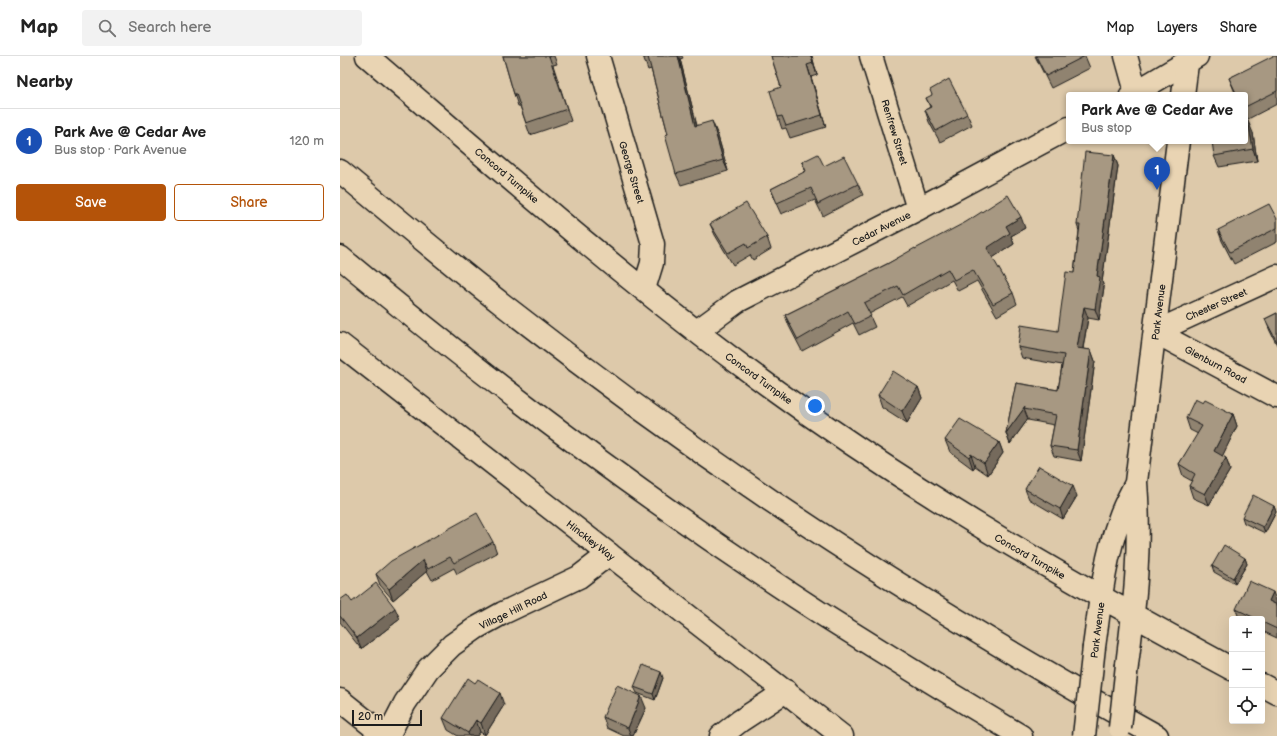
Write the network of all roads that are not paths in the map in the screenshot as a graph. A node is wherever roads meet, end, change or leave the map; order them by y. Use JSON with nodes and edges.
{"nodes":[{"id":1,"x":367,"y":56,"type":"edge"},
{"id":2,"x":598,"y":56,"type":"edge"},
{"id":3,"x":871,"y":56,"type":"edge"},
{"id":4,"x":1126,"y":56,"type":"edge"},
{"id":5,"x":1186,"y":57,"type":"edge"},
{"id":6,"x":1133,"y":92,"type":"edge"},
{"id":7,"x":1136,"y":92,"type":"edge"},
{"id":8,"x":1183,"y":92,"type":"edge"},
{"id":9,"x":1066,"y":130,"type":"edge"},
{"id":10,"x":1178,"y":144,"type":"edge"},
{"id":11,"x":340,"y":171,"type":"edge"},
{"id":12,"x":918,"y":209,"type":"junction"},
{"id":13,"x":340,"y":257,"type":"edge"},
{"id":14,"x":1277,"y":276,"type":"edge"},
{"id":15,"x":644,"y":289,"type":"junction"},
{"id":16,"x":697,"y":331,"type":"junction"},
{"id":17,"x":1155,"y":332,"type":"junction"},
{"id":18,"x":340,"y":344,"type":"edge"},
{"id":19,"x":1277,"y":397,"type":"edge"},
{"id":20,"x":1136,"y":482,"type":"junction"},
{"id":21,"x":609,"y":554,"type":"junction"},
{"id":22,"x":1101,"y":598,"type":"junction"},
{"id":23,"x":1133,"y":616,"type":"junction"},
{"id":24,"x":1229,"y":667,"type":"edge"},
{"id":25,"x":1265,"y":687,"type":"edge"},
{"id":26,"x":786,"y":691,"type":"junction"},
{"id":27,"x":1277,"y":693,"type":"edge"},
{"id":28,"x":340,"y":700,"type":"edge"},
{"id":29,"x":386,"y":736,"type":"edge"},
{"id":30,"x":721,"y":736,"type":"edge"},
{"id":31,"x":842,"y":736,"type":"edge"},
{"id":32,"x":1021,"y":736,"type":"edge"},
{"id":33,"x":1084,"y":736,"type":"edge"},
{"id":34,"x":1119,"y":736,"type":"edge"},
{"id":35,"x":1156,"y":736,"type":"edge"}],
"edges":[{"from":1,"to":15,"type":"main road","name":"Concord Turnpike"},
{"from":2,"to":15,"type":"main road","name":"George Street"},
{"from":3,"to":12,"type":"main road","name":"Renfrew Street"},
{"from":4,"to":6,"type":"main road"},
{"from":5,"to":7,"type":"main road"},
{"from":5,"to":8,"type":"main road"},
{"from":9,"to":12,"type":"main road","name":"Cedar Avenue"},
{"from":10,"to":17,"type":"main road","name":"Park Avenue"},
{"from":11,"to":35,"type":"main road"},
{"from":12,"to":16,"type":"main road","name":"Cedar Avenue"},
{"from":13,"to":32,"type":"main road"},
{"from":14,"to":17,"type":"main road","name":"Chester Street"},
{"from":15,"to":16,"type":"main road","name":"Concord Turnpike"},
{"from":16,"to":22,"type":"main road","name":"Concord Turnpike"},
{"from":17,"to":19,"type":"main road","name":"Glenburn Road"},
{"from":17,"to":20,"type":"main road","name":"Park Avenue"},
{"from":18,"to":21,"type":"main road","name":"Hinckley Way"},
{"from":20,"to":22,"type":"main road","name":"Park Avenue"},
{"from":20,"to":23,"type":"main road","name":"Park Avenue"},
{"from":21,"to":26,"type":"main road","name":"Hinckley Way"},
{"from":21,"to":29,"type":"main road","name":"Village Hill Road"},
{"from":22,"to":23,"type":"main road","name":"Concord Turnpike"},
{"from":22,"to":33,"type":"main road","name":"Park Avenue","bridge":true},
{"from":23,"to":24,"type":"main road","name":"Concord Turnpike"},
{"from":23,"to":34,"type":"main road","name":"Park Avenue","bridge":true},
{"from":25,"to":27,"type":"main road"},
{"from":26,"to":30,"type":"main road"},
{"from":26,"to":31,"type":"main road","name":"Hinckley Way"},
{"from":28,"to":29,"type":"main road"}]}
